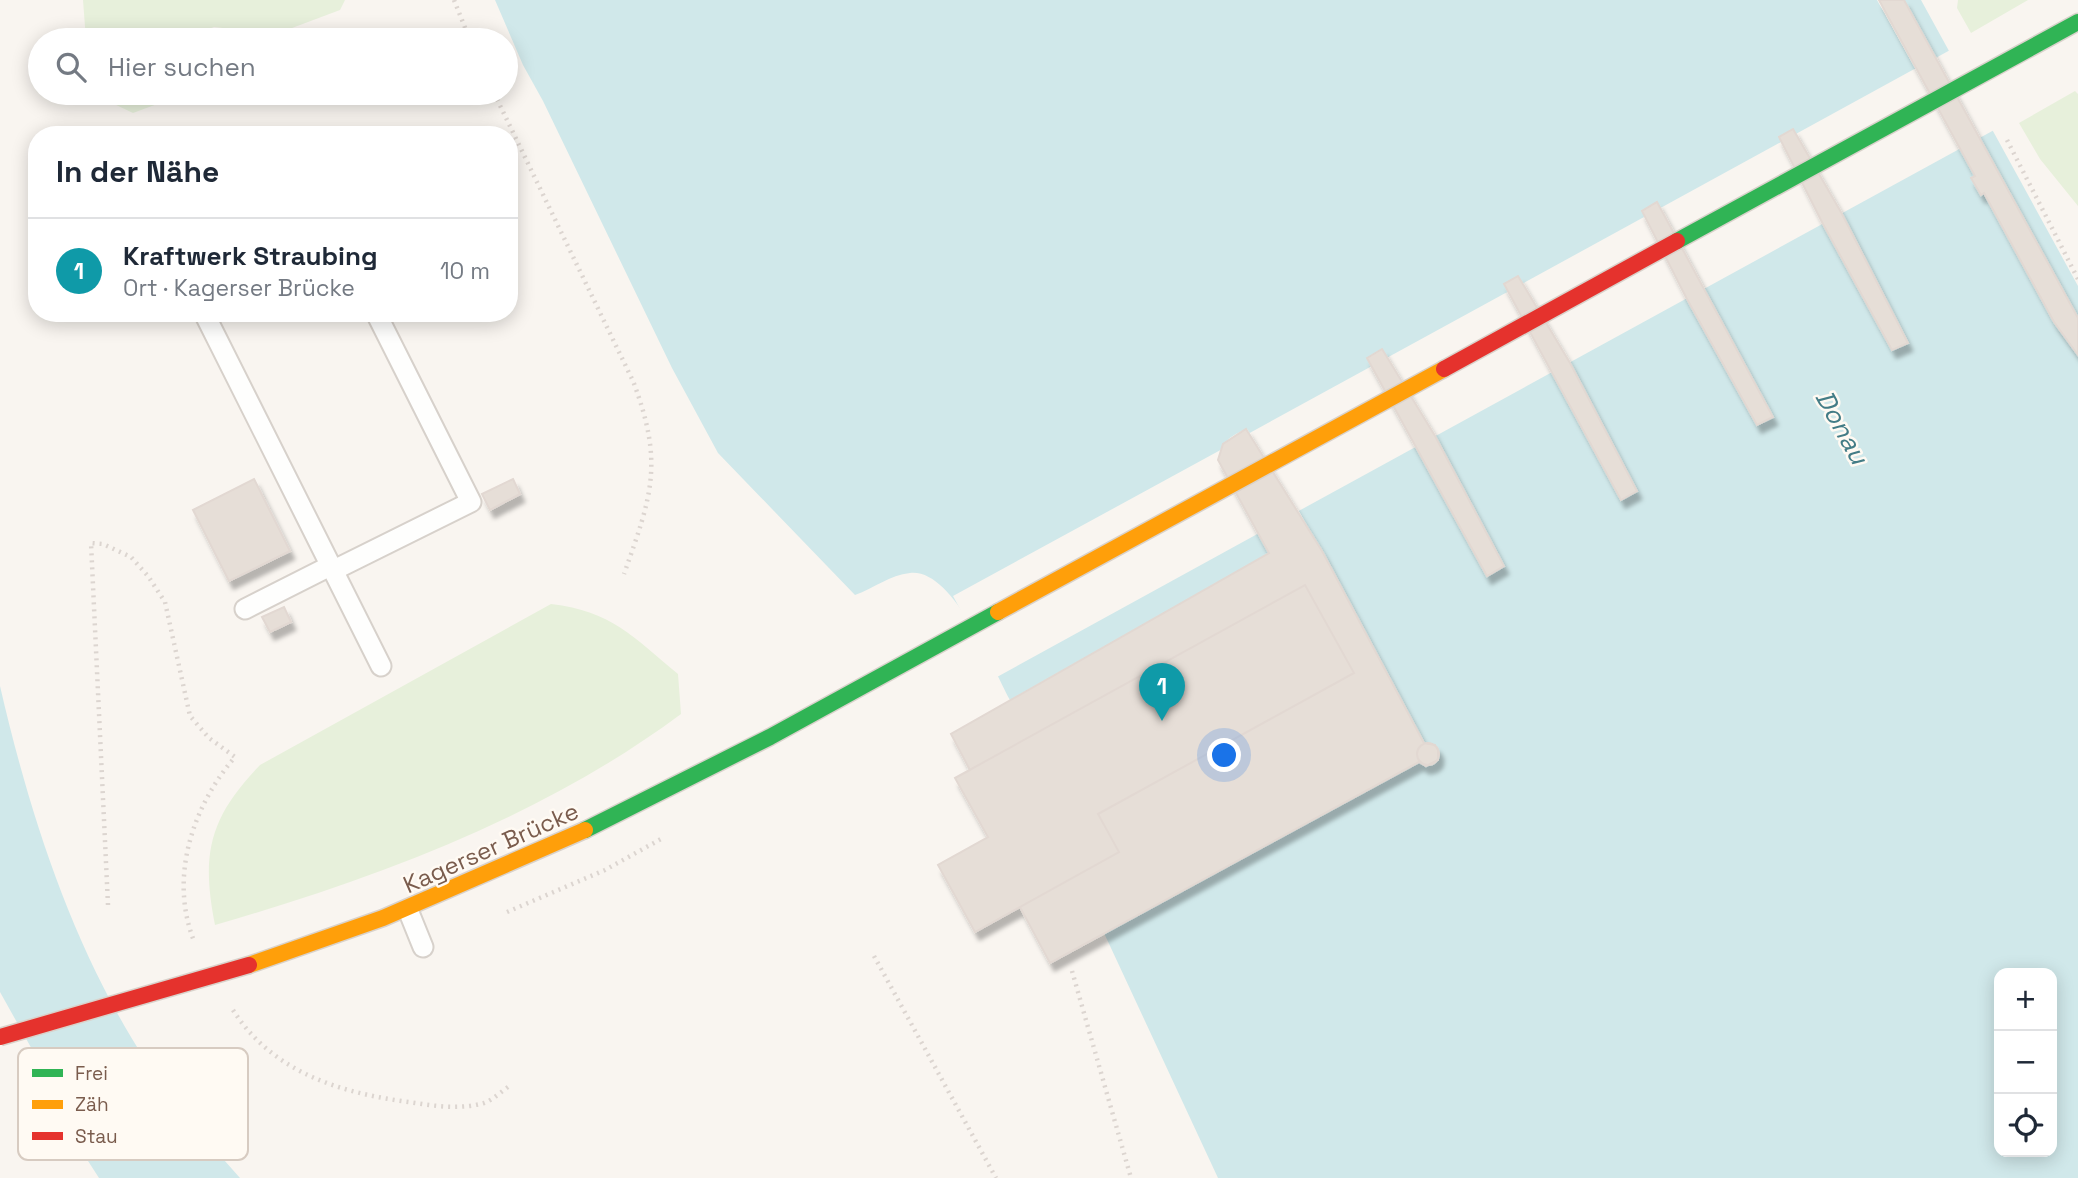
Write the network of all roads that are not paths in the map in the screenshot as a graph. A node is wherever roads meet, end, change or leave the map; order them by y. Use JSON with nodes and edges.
{"nodes":[{"id":1,"x":2078,"y":22,"type":"edge"},
{"id":2,"x":208,"y":322,"type":"edge"},
{"id":3,"x":381,"y":322,"type":"edge"},
{"id":4,"x":331,"y":568,"type":"junction"},
{"id":5,"x":244,"y":609,"type":"dead end"},
{"id":6,"x":381,"y":666,"type":"dead end"},
{"id":7,"x":408,"y":910,"type":"junction"},
{"id":8,"x":423,"y":947,"type":"dead end"},
{"id":9,"x":0,"y":1037,"type":"edge"}],
"edges":[{"from":1,"to":7,"type":"main road","name":"Kagerser Brücke"},
{"from":2,"to":4,"type":"lane"},
{"from":3,"to":4,"type":"lane"},
{"from":4,"to":5,"type":"lane"},
{"from":4,"to":6,"type":"lane"},
{"from":7,"to":8,"type":"lane"},
{"from":7,"to":9,"type":"main road","name":"Kagerser Brücke","bridge":true}]}
